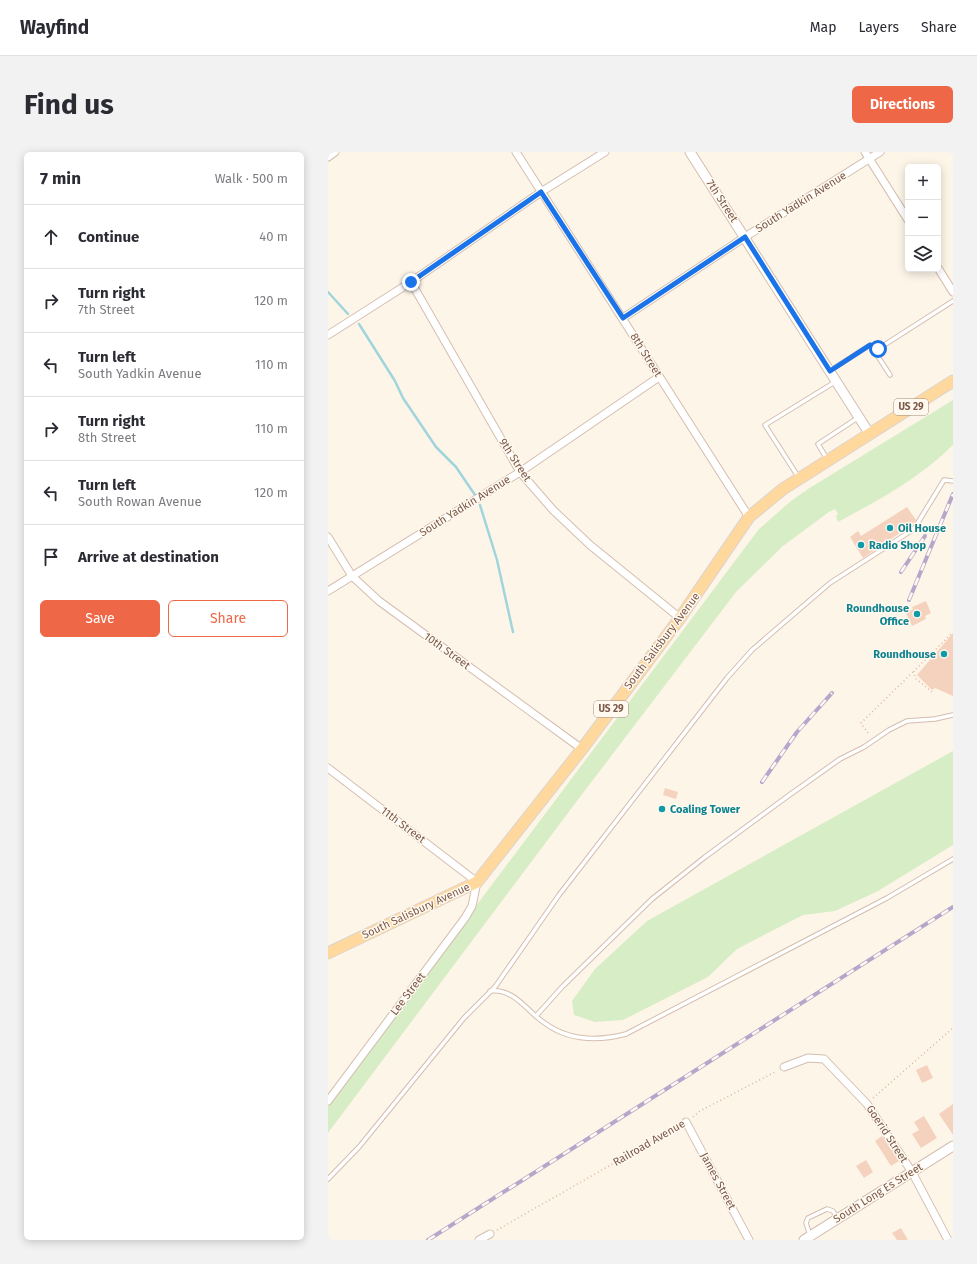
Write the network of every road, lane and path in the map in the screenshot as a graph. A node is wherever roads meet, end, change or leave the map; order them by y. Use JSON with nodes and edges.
{"nodes":[{"id":1,"x":335,"y":152,"type":"edge"},
{"id":2,"x":516,"y":152,"type":"edge"},
{"id":3,"x":605,"y":152,"type":"edge"},
{"id":4,"x":690,"y":152,"type":"edge"},
{"id":5,"x":880,"y":152,"type":"edge"},
{"id":6,"x":868,"y":155,"type":"edge"},
{"id":7,"x":328,"y":157,"type":"edge"},
{"id":8,"x":541,"y":192,"type":"junction"},
{"id":9,"x":905,"y":215,"type":"edge"},
{"id":10,"x":745,"y":237,"type":"junction"},
{"id":11,"x":940,"y":272,"type":"edge"},
{"id":12,"x":411,"y":282,"type":"junction"},
{"id":13,"x":953,"y":292,"type":"edge"},
{"id":14,"x":953,"y":301,"type":"edge"},
{"id":15,"x":623,"y":318,"type":"junction"},
{"id":16,"x":328,"y":335,"type":"edge"},
{"id":17,"x":878,"y":349,"type":"junction"},
{"id":18,"x":830,"y":371,"type":"junction"},
{"id":19,"x":890,"y":375,"type":"dead end"},
{"id":20,"x":659,"y":377,"type":"junction"},
{"id":21,"x":836,"y":381,"type":"junction"},
{"id":22,"x":953,"y":381,"type":"edge"},
{"id":23,"x":859,"y":417,"type":"junction"},
{"id":24,"x":869,"y":433,"type":"junction"},
{"id":25,"x":828,"y":460,"type":"junction"},
{"id":26,"x":520,"y":472,"type":"junction"},
{"id":27,"x":799,"y":478,"type":"junction"},
{"id":28,"x":953,"y":481,"type":"edge"},
{"id":29,"x":749,"y":517,"type":"junction"},
{"id":30,"x":328,"y":537,"type":"edge"},
{"id":31,"x":352,"y":576,"type":"junction"},
{"id":32,"x":328,"y":591,"type":"edge"},
{"id":33,"x":680,"y":618,"type":"junction"},
{"id":34,"x":953,"y":632,"type":"edge"},
{"id":35,"x":914,"y":671,"type":"junction"},
{"id":36,"x":932,"y":692,"type":"dead end"},
{"id":37,"x":953,"y":715,"type":"edge"},
{"id":38,"x":868,"y":733,"type":"dead end"},
{"id":39,"x":582,"y":749,"type":"junction"},
{"id":40,"x":328,"y":768,"type":"edge"},
{"id":41,"x":953,"y":859,"type":"edge"},
{"id":42,"x":477,"y":882,"type":"junction"},
{"id":43,"x":328,"y":953,"type":"edge"},
{"id":44,"x":490,"y":992,"type":"junction"},
{"id":45,"x":536,"y":1016,"type":"junction"},
{"id":46,"x":953,"y":1028,"type":"edge"},
{"id":47,"x":784,"y":1067,"type":"joint"},
{"id":48,"x":328,"y":1100,"type":"edge"},
{"id":49,"x":867,"y":1104,"type":"junction"},
{"id":50,"x":686,"y":1122,"type":"junction"},
{"id":51,"x":953,"y":1146,"type":"edge"},
{"id":52,"x":912,"y":1172,"type":"junction"},
{"id":53,"x":328,"y":1179,"type":"edge"},
{"id":54,"x":837,"y":1219,"type":"junction"},
{"id":55,"x":490,"y":1234,"type":"joint"},
{"id":56,"x":807,"y":1238,"type":"edge"},
{"id":57,"x":479,"y":1240,"type":"edge"},
{"id":58,"x":749,"y":1240,"type":"edge"},
{"id":59,"x":948,"y":1240,"type":"edge"}],
"edges":[{"from":1,"to":7,"type":"street"},
{"from":2,"to":8,"type":"street","name":"8th Street"},
{"from":3,"to":8,"type":"street"},
{"from":4,"to":10,"type":"street","name":"7th Street"},
{"from":5,"to":6,"type":"street","name":"South Yadkin Avenue"},
{"from":6,"to":9,"type":"street"},
{"from":6,"to":10,"type":"street","name":"South Yadkin Avenue"},
{"from":8,"to":12,"type":"street"},
{"from":8,"to":15,"type":"street","name":"8th Street"},
{"from":10,"to":15,"type":"street","name":"South Yadkin Avenue"},
{"from":10,"to":18,"type":"street","name":"7th Street"},
{"from":11,"to":13,"type":"street"},
{"from":12,"to":16,"type":"street"},
{"from":12,"to":26,"type":"street","name":"9th Street"},
{"from":14,"to":17,"type":"lane"},
{"from":15,"to":20,"type":"street","name":"8th Street"},
{"from":17,"to":18,"type":"lane"},
{"from":17,"to":19,"type":"lane"},
{"from":18,"to":21,"type":"street","name":"7th Street"},
{"from":20,"to":26,"type":"street","name":"South Yadkin Avenue"},
{"from":20,"to":29,"type":"street","name":"8th Street"},
{"from":21,"to":23,"type":"street","name":"7th Street"},
{"from":21,"to":27,"type":"lane"},
{"from":22,"to":24,"type":"main road","name":"South Salisbury Avenue","number":"US 29"},
{"from":23,"to":24,"type":"street","name":"7th Street"},
{"from":23,"to":25,"type":"lane"},
{"from":24,"to":25,"type":"main road","name":"South Salisbury Avenue","number":"US 29"},
{"from":25,"to":27,"type":"main road","name":"South Salisbury Avenue","number":"US 29"},
{"from":26,"to":31,"type":"street","name":"South Yadkin Avenue"},
{"from":26,"to":33,"type":"street","name":"9th Street"},
{"from":27,"to":29,"type":"main road","name":"South Salisbury Avenue","number":"US 29"},
{"from":28,"to":44,"type":"lane"},
{"from":29,"to":33,"type":"main road","name":"South Salisbury Avenue","number":"US 29"},
{"from":30,"to":31,"type":"street","name":"10th Street"},
{"from":31,"to":32,"type":"street","name":"South Yadkin Avenue"},
{"from":31,"to":39,"type":"street","name":"10th Street"},
{"from":33,"to":39,"type":"main road","name":"South Salisbury Avenue","number":"US 29"},
{"from":34,"to":35,"type":"path"},
{"from":35,"to":36,"type":"path"},
{"from":35,"to":38,"type":"path"},
{"from":37,"to":45,"type":"lane"},
{"from":39,"to":42,"type":"main road","name":"South Salisbury Avenue","number":"US 29"},
{"from":40,"to":42,"type":"street","name":"11th Street"},
{"from":41,"to":45,"type":"lane"},
{"from":42,"to":43,"type":"main road","name":"South Salisbury Avenue","number":"US 29"},
{"from":42,"to":48,"type":"street","name":"Lee Street"},
{"from":44,"to":45,"type":"lane"},
{"from":44,"to":53,"type":"lane"},
{"from":46,"to":49,"type":"path"},
{"from":47,"to":49,"type":"street","name":"Goerid Street"},
{"from":47,"to":50,"type":"path","name":"Railroad Avenue"},
{"from":49,"to":52,"type":"street","name":"Goerid Street"},
{"from":50,"to":55,"type":"path","name":"Railroad Avenue"},
{"from":50,"to":58,"type":"street","name":"James Street"},
{"from":51,"to":52,"type":"street","name":"South Long Es Street"},
{"from":52,"to":54,"type":"street","name":"South Long Es Street"},
{"from":52,"to":59,"type":"street","name":"Goerid Street"},
{"from":54,"to":56,"type":"street","name":"South Long Es Street"},
{"from":54,"to":56,"type":"lane"},
{"from":55,"to":57,"type":"street"}]}
